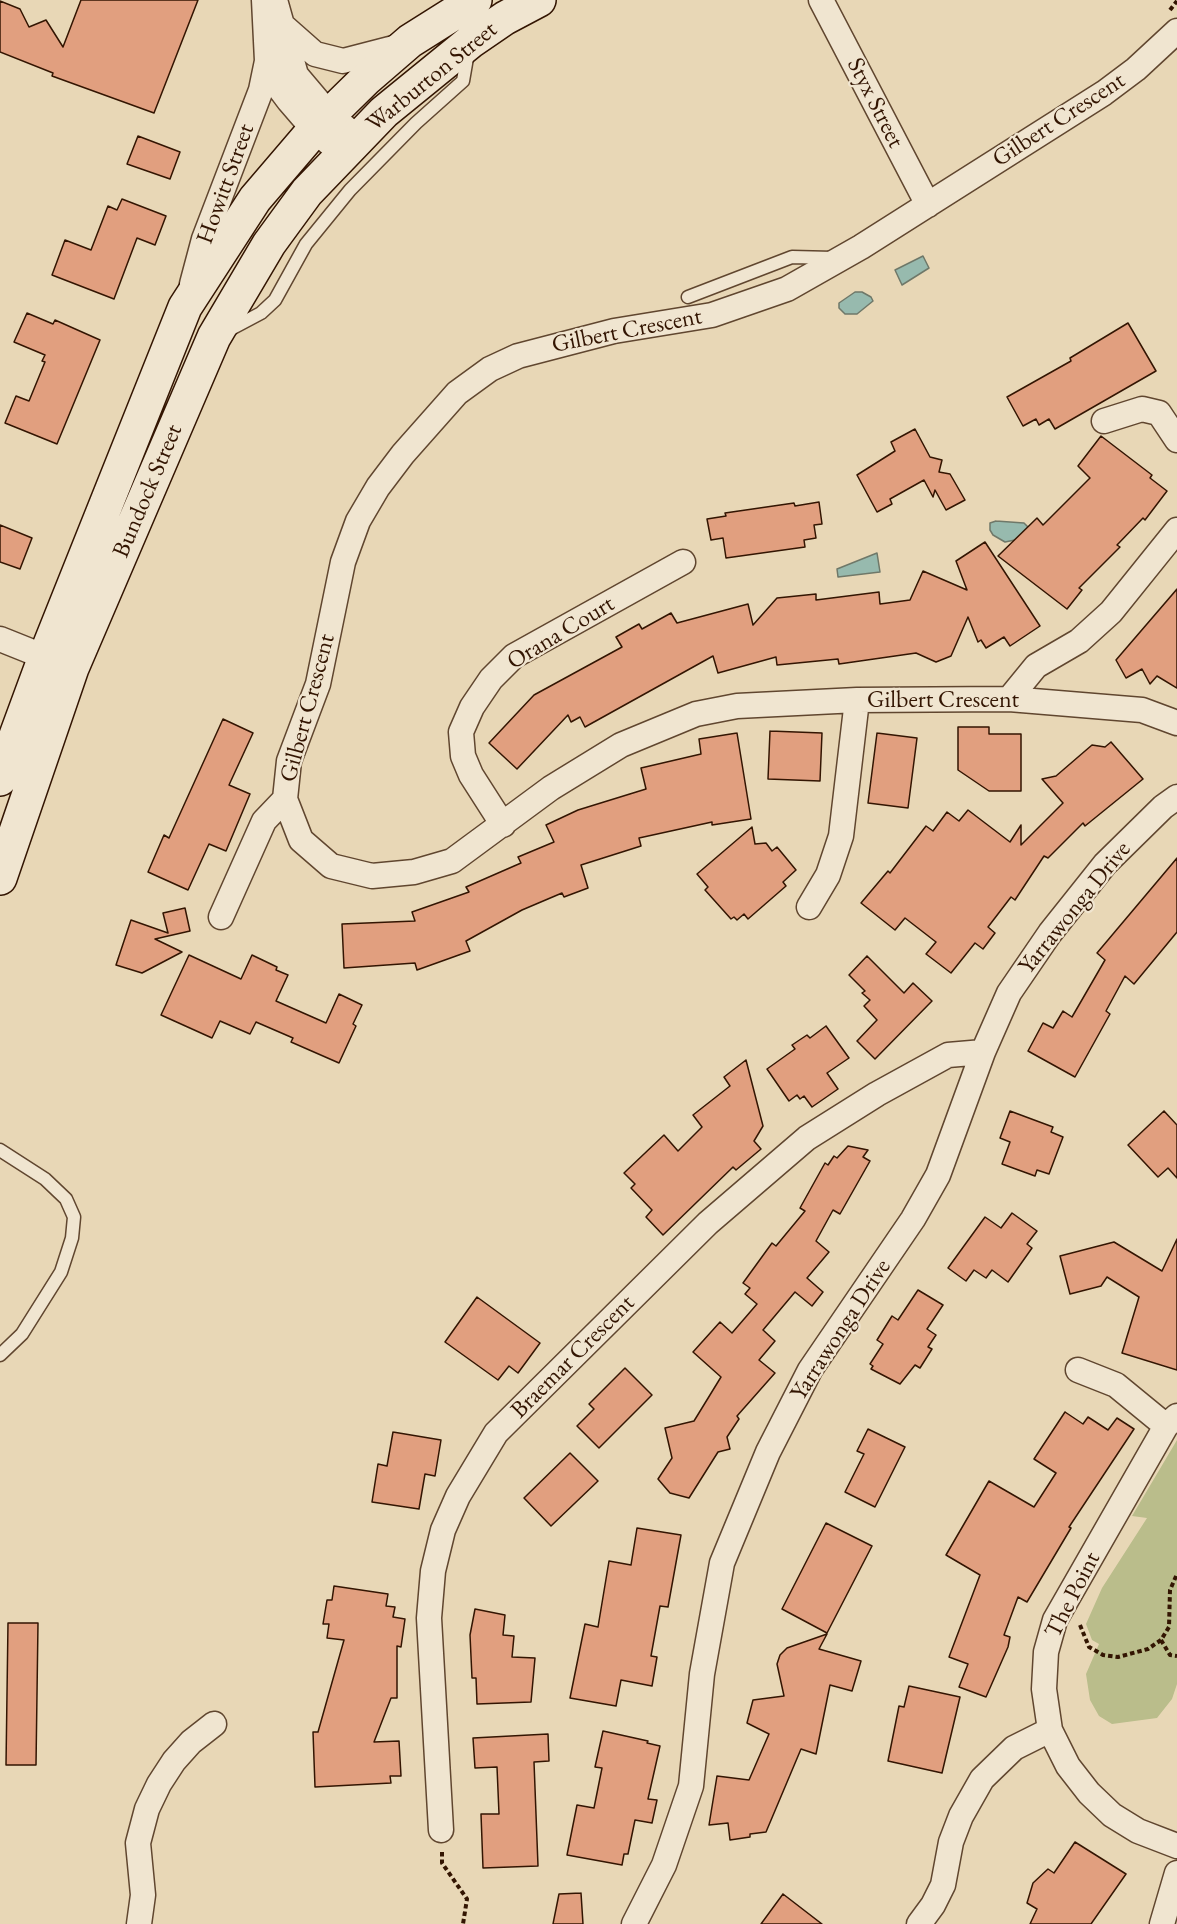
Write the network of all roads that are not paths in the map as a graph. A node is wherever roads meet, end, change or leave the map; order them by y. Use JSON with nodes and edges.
{"nodes":[{"id":1,"x":264,"y":0,"type":"edge"},
{"id":2,"x":274,"y":0,"type":"edge"},
{"id":3,"x":475,"y":0,"type":"edge"},
{"id":4,"x":539,"y":0,"type":"edge"},
{"id":5,"x":821,"y":0,"type":"edge"},
{"id":6,"x":281,"y":24,"type":"junction"},
{"id":7,"x":1177,"y":31,"type":"edge"},
{"id":8,"x":410,"y":41,"type":"junction"},
{"id":9,"x":470,"y":42,"type":"junction"},
{"id":10,"x":267,"y":62,"type":"junction"},
{"id":11,"x":321,"y":122,"type":"junction"},
{"id":12,"x":350,"y":146,"type":"junction"},
{"id":13,"x":928,"y":205,"type":"junction"},
{"id":14,"x":841,"y":258,"type":"junction"},
{"id":15,"x":688,"y":297,"type":"dead end"},
{"id":16,"x":185,"y":306,"type":"junction"},
{"id":17,"x":214,"y":337,"type":"junction"},
{"id":18,"x":1104,"y":421,"type":"dead end"},
{"id":19,"x":1177,"y":440,"type":"edge"},
{"id":20,"x":1177,"y":530,"type":"edge"},
{"id":21,"x":683,"y":562,"type":"dead end"},
{"id":22,"x":0,"y":639,"type":"edge"},
{"id":23,"x":45,"y":657,"type":"junction"},
{"id":24,"x":1010,"y":699,"type":"junction"},
{"id":25,"x":857,"y":700,"type":"junction"},
{"id":26,"x":1177,"y":723,"type":"edge"},
{"id":27,"x":0,"y":779,"type":"edge"},
{"id":28,"x":1177,"y":797,"type":"edge"},
{"id":29,"x":285,"y":799,"type":"junction"},
{"id":30,"x":503,"y":825,"type":"junction"},
{"id":31,"x":0,"y":878,"type":"edge"},
{"id":32,"x":809,"y":907,"type":"dead end"},
{"id":33,"x":221,"y":917,"type":"dead end"},
{"id":34,"x":983,"y":1052,"type":"junction"},
{"id":35,"x":0,"y":1150,"type":"edge"},
{"id":36,"x":0,"y":1355,"type":"edge"},
{"id":37,"x":1078,"y":1370,"type":"dead end"},
{"id":38,"x":1172,"y":1421,"type":"edge"},
{"id":39,"x":214,"y":1724,"type":"dead end"},
{"id":40,"x":1050,"y":1730,"type":"junction"},
{"id":41,"x":441,"y":1830,"type":"road end"},
{"id":42,"x":1177,"y":1846,"type":"edge"},
{"id":43,"x":1177,"y":1873,"type":"edge"},
{"id":44,"x":140,"y":1924,"type":"edge"},
{"id":45,"x":634,"y":1924,"type":"edge"},
{"id":46,"x":919,"y":1924,"type":"edge"},
{"id":47,"x":1162,"y":1924,"type":"edge"}],
"edges":[{"from":1,"to":10,"type":"street","name":"Howitt Street"},
{"from":2,"to":6,"type":"street","name":"Howitt Street"},
{"from":3,"to":8,"type":"main road","name":"Warburton Street"},
{"from":4,"to":9,"type":"main road","name":"Warburton Street"},
{"from":5,"to":13,"type":"street","name":"Styx Street"},
{"from":6,"to":8,"type":"street"},
{"from":6,"to":11,"type":"street","name":"Howitt Street"},
{"from":7,"to":13,"type":"street","name":"Gilbert Crescent"},
{"from":8,"to":11,"type":"main road","name":"Warburton Street"},
{"from":9,"to":12,"type":"main road","name":"Warburton Street"},
{"from":9,"to":17,"type":"lane"},
{"from":10,"to":11,"type":"street","name":"Howitt Street"},
{"from":10,"to":16,"type":"street","name":"Howitt Street"},
{"from":11,"to":12,"type":"street","name":"Howitt Street"},
{"from":11,"to":16,"type":"main road","name":"Bundock Street"},
{"from":12,"to":17,"type":"main road","name":"Bundock Street"},
{"from":13,"to":14,"type":"street","name":"Gilbert Crescent"},
{"from":14,"to":15,"type":"lane"},
{"from":14,"to":29,"type":"street","name":"Gilbert Crescent"},
{"from":16,"to":23,"type":"main road","name":"Bundock Street"},
{"from":17,"to":31,"type":"main road","name":"Bundock Street"},
{"from":18,"to":19,"type":"street"},
{"from":20,"to":24,"type":"street"},
{"from":21,"to":30,"type":"street","name":"Orana Court"},
{"from":22,"to":23,"type":"street"},
{"from":23,"to":27,"type":"main road","name":"Bundock Street"},
{"from":24,"to":25,"type":"street","name":"Gilbert Crescent"},
{"from":24,"to":26,"type":"street","name":"Gilbert Crescent"},
{"from":25,"to":30,"type":"street","name":"Gilbert Crescent"},
{"from":25,"to":32,"type":"street"},
{"from":28,"to":34,"type":"street","name":"Yarrawonga Drive"},
{"from":29,"to":30,"type":"street","name":"Gilbert Crescent"},
{"from":29,"to":33,"type":"street","name":"Gilbert Crescent"},
{"from":34,"to":41,"type":"street","name":"Braemar Crescent"},
{"from":34,"to":45,"type":"street","name":"Yarrawonga Drive"},
{"from":35,"to":36,"type":"lane"},
{"from":37,"to":38,"type":"street"},
{"from":38,"to":40,"type":"street","name":"The Point"},
{"from":39,"to":44,"type":"street"},
{"from":40,"to":42,"type":"street","name":"The Point"},
{"from":40,"to":46,"type":"street"},
{"from":43,"to":47,"type":"street"}]}
